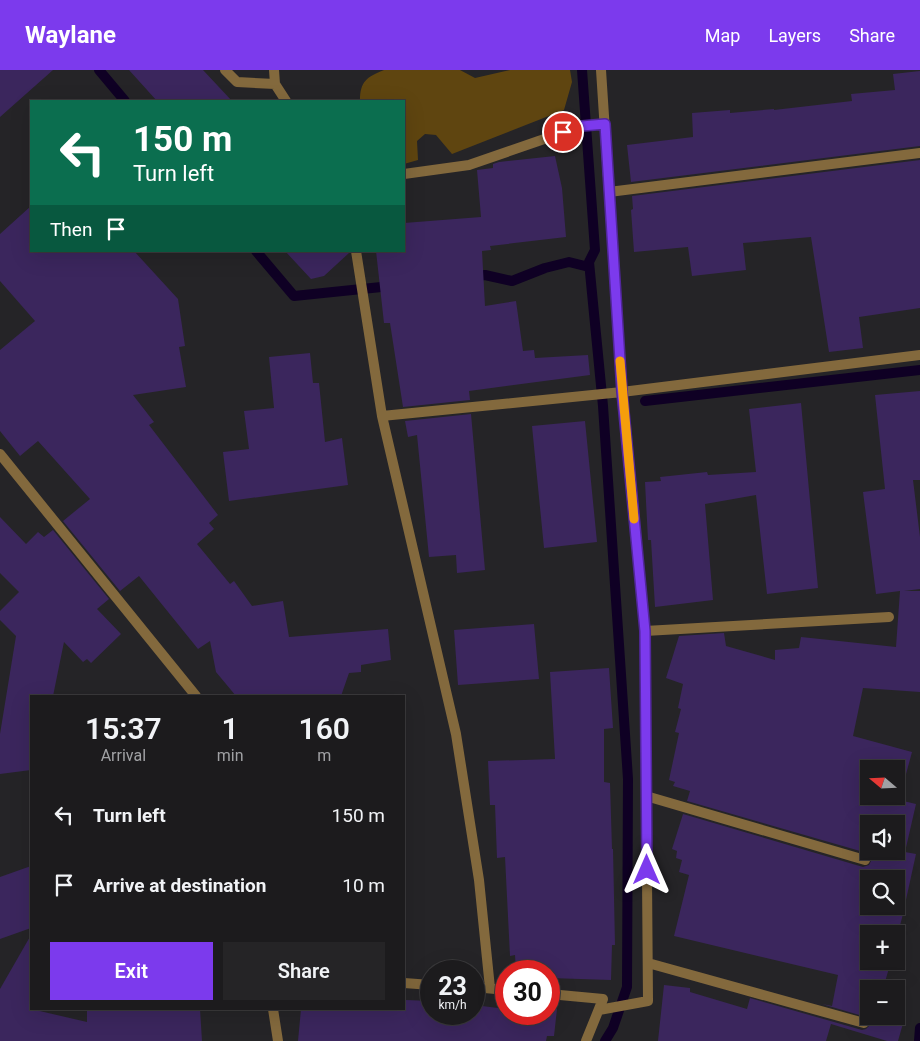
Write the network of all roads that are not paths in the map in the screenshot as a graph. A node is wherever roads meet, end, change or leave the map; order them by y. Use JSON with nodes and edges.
{"nodes":[{"id":1,"x":225,"y":70,"type":"edge"},
{"id":2,"x":274,"y":70,"type":"edge"},
{"id":3,"x":601,"y":70,"type":"edge"},
{"id":4,"x":275,"y":84,"type":"junction"},
{"id":5,"x":285,"y":100,"type":"edge"},
{"id":6,"x":600,"y":125,"type":"junction"},
{"id":7,"x":920,"y":153,"type":"edge"},
{"id":8,"x":405,"y":174,"type":"edge"},
{"id":9,"x":610,"y":192,"type":"junction"},
{"id":10,"x":356,"y":252,"type":"edge"},
{"id":11,"x":920,"y":356,"type":"edge"},
{"id":12,"x":622,"y":392,"type":"junction"},
{"id":13,"x":382,"y":416,"type":"junction"},
{"id":14,"x":0,"y":454,"type":"edge"},
{"id":15,"x":889,"y":617,"type":"dead end"},
{"id":16,"x":645,"y":631,"type":"junction"},
{"id":17,"x":195,"y":695,"type":"edge"},
{"id":18,"x":646,"y":796,"type":"junction"},
{"id":19,"x":860,"y":859,"type":"edge"},
{"id":20,"x":648,"y":963,"type":"junction"},
{"id":21,"x":405,"y":983,"type":"edge"},
{"id":22,"x":420,"y":984,"type":"edge"},
{"id":23,"x":485,"y":988,"type":"edge"},
{"id":24,"x":490,"y":988,"type":"junction"},
{"id":25,"x":495,"y":989,"type":"edge"},
{"id":26,"x":560,"y":995,"type":"edge"},
{"id":27,"x":273,"y":1010,"type":"edge"},
{"id":28,"x":599,"y":1010,"type":"junction"},
{"id":29,"x":860,"y":1022,"type":"edge"},
{"id":30,"x":278,"y":1041,"type":"edge"},
{"id":31,"x":586,"y":1041,"type":"edge"}],
"edges":[{"from":1,"to":4,"type":"street"},
{"from":2,"to":4,"type":"street"},
{"from":3,"to":6,"type":"street"},
{"from":4,"to":5,"type":"street"},
{"from":6,"to":8,"type":"street"},
{"from":6,"to":9,"type":"street"},
{"from":7,"to":9,"type":"street"},
{"from":9,"to":12,"type":"street"},
{"from":10,"to":13,"type":"street"},
{"from":11,"to":12,"type":"street"},
{"from":12,"to":13,"type":"street"},
{"from":12,"to":16,"type":"street"},
{"from":13,"to":24,"type":"street"},
{"from":14,"to":17,"type":"street"},
{"from":15,"to":16,"type":"street"},
{"from":16,"to":18,"type":"street"},
{"from":18,"to":19,"type":"street"},
{"from":18,"to":20,"type":"street"},
{"from":20,"to":28,"type":"street"},
{"from":20,"to":29,"type":"street"},
{"from":21,"to":22,"type":"street"},
{"from":23,"to":24,"type":"street"},
{"from":24,"to":25,"type":"street"},
{"from":26,"to":28,"type":"street"},
{"from":27,"to":30,"type":"street"},
{"from":28,"to":31,"type":"street"}]}
